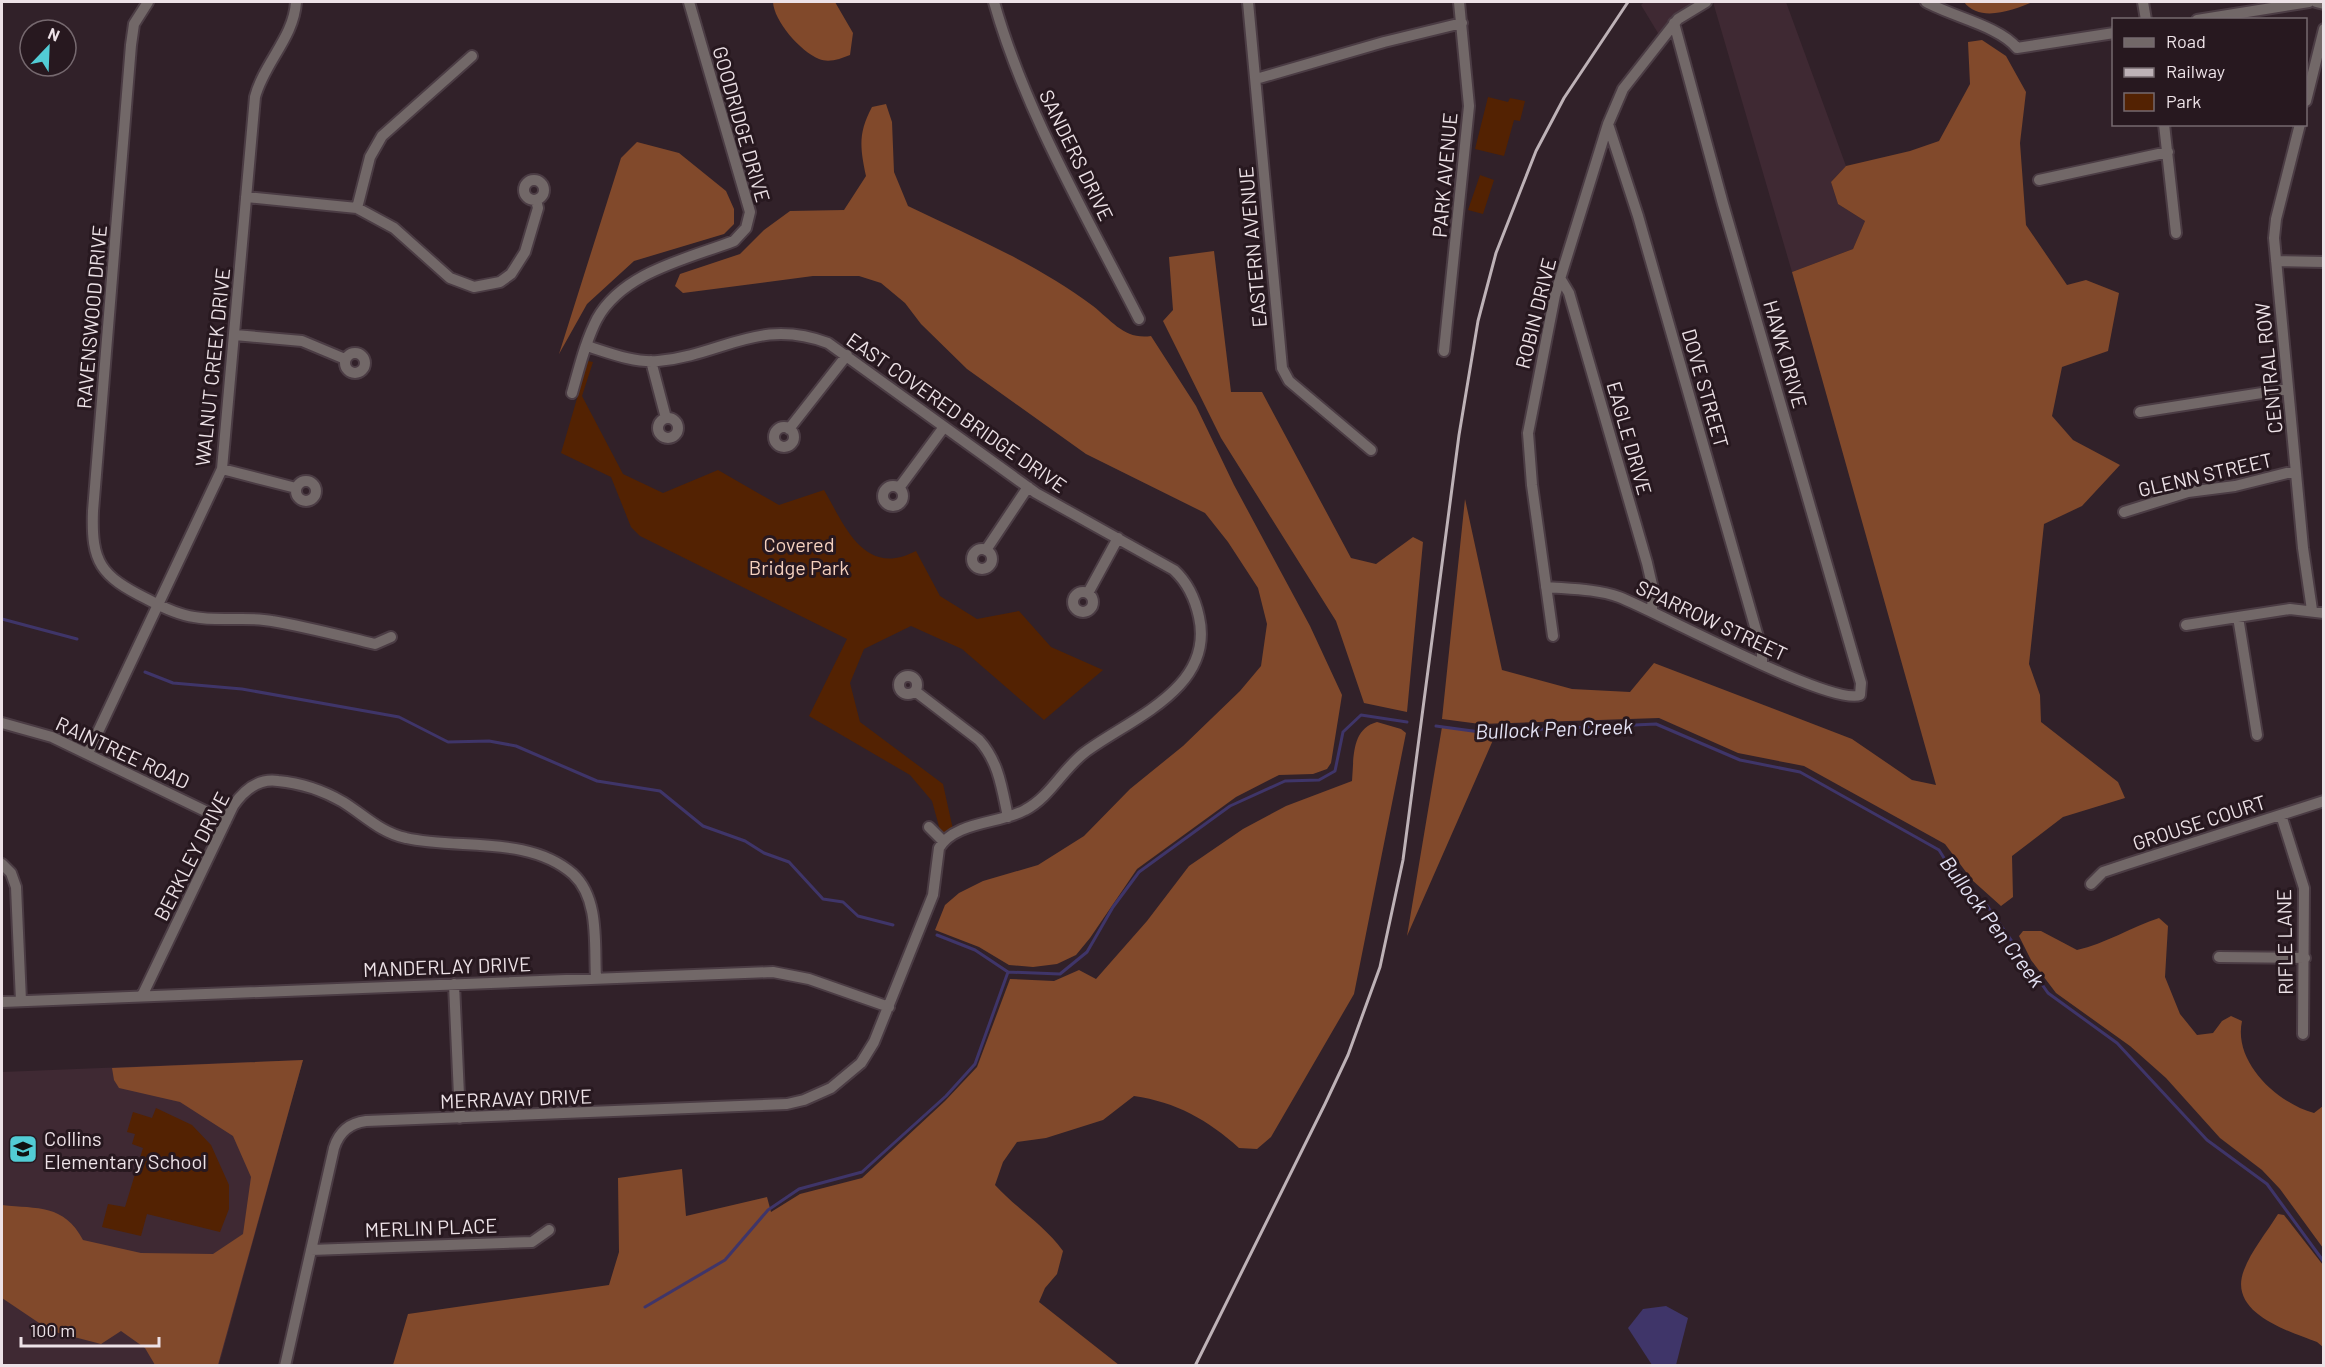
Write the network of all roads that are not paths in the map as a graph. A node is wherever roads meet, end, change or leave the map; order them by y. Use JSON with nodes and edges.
{"nodes":[{"id":1,"x":148,"y":2,"type":"edge"},
{"id":2,"x":296,"y":2,"type":"edge"},
{"id":3,"x":689,"y":2,"type":"edge"},
{"id":4,"x":994,"y":2,"type":"edge"},
{"id":5,"x":1248,"y":2,"type":"edge"},
{"id":6,"x":1460,"y":2,"type":"edge"},
{"id":7,"x":1706,"y":2,"type":"edge"},
{"id":8,"x":1926,"y":2,"type":"edge"},
{"id":9,"x":2143,"y":2,"type":"edge"},
{"id":10,"x":2308,"y":2,"type":"edge"},
{"id":11,"x":2316,"y":2,"type":"edge"},
{"id":12,"x":2324,"y":4,"type":"edge"},
{"id":13,"x":2146,"y":18,"type":"edge"},
{"id":14,"x":2209,"y":18,"type":"edge"},
{"id":15,"x":1462,"y":23,"type":"junction"},
{"id":16,"x":1674,"y":23,"type":"junction"},
{"id":17,"x":2324,"y":29,"type":"edge"},
{"id":18,"x":2112,"y":33,"type":"edge"},
{"id":19,"x":472,"y":56,"type":"dead end"},
{"id":20,"x":1256,"y":79,"type":"junction"},
{"id":21,"x":2307,"y":97,"type":"edge"},
{"id":22,"x":1608,"y":124,"type":"junction"},
{"id":23,"x":2164,"y":126,"type":"edge"},
{"id":24,"x":2299,"y":126,"type":"edge"},
{"id":25,"x":2168,"y":152,"type":"junction"},
{"id":26,"x":2039,"y":180,"type":"dead end"},
{"id":27,"x":246,"y":198,"type":"junction"},
{"id":28,"x":537,"y":200,"type":"dead end"},
{"id":29,"x":357,"y":208,"type":"junction"},
{"id":30,"x":2176,"y":233,"type":"dead end"},
{"id":31,"x":2276,"y":261,"type":"junction"},
{"id":32,"x":2324,"y":262,"type":"edge"},
{"id":33,"x":1560,"y":278,"type":"junction"},
{"id":34,"x":1139,"y":320,"type":"dead end"},
{"id":35,"x":235,"y":335,"type":"junction"},
{"id":36,"x":587,"y":346,"type":"junction"},
{"id":37,"x":1443,"y":351,"type":"dead end"},
{"id":38,"x":846,"y":355,"type":"junction"},
{"id":39,"x":345,"y":359,"type":"dead end"},
{"id":40,"x":651,"y":361,"type":"junction"},
{"id":41,"x":2288,"y":389,"type":"junction"},
{"id":42,"x":572,"y":393,"type":"dead end"},
{"id":43,"x":2140,"y":412,"type":"dead end"},
{"id":44,"x":666,"y":418,"type":"dead end"},
{"id":45,"x":944,"y":427,"type":"junction"},
{"id":46,"x":789,"y":429,"type":"dead end"},
{"id":47,"x":1371,"y":450,"type":"dead end"},
{"id":48,"x":222,"y":469,"type":"junction"},
{"id":49,"x":2295,"y":471,"type":"junction"},
{"id":50,"x":1028,"y":487,"type":"junction"},
{"id":51,"x":296,"y":488,"type":"dead end"},
{"id":52,"x":899,"y":488,"type":"dead end"},
{"id":53,"x":2124,"y":512,"type":"dead end"},
{"id":54,"x":1118,"y":538,"type":"junction"},
{"id":55,"x":986,"y":550,"type":"dead end"},
{"id":56,"x":1546,"y":587,"type":"junction"},
{"id":57,"x":1088,"y":593,"type":"dead end"},
{"id":58,"x":160,"y":605,"type":"junction"},
{"id":59,"x":2312,"y":610,"type":"junction"},
{"id":60,"x":1652,"y":611,"type":"junction"},
{"id":61,"x":2324,"y":613,"type":"edge"},
{"id":62,"x":2238,"y":617,"type":"junction"},
{"id":63,"x":2186,"y":625,"type":"dead end"},
{"id":64,"x":1553,"y":636,"type":"dead end"},
{"id":65,"x":391,"y":637,"type":"dead end"},
{"id":66,"x":1762,"y":664,"type":"junction"},
{"id":67,"x":915,"y":691,"type":"dead end"},
{"id":68,"x":1860,"y":695,"type":"joint"},
{"id":69,"x":2,"y":723,"type":"edge"},
{"id":70,"x":2257,"y":735,"type":"dead end"},
{"id":71,"x":88,"y":753,"type":"junction"},
{"id":72,"x":2324,"y":801,"type":"edge"},
{"id":73,"x":2281,"y":815,"type":"junction"},
{"id":74,"x":1008,"y":817,"type":"junction"},
{"id":75,"x":226,"y":821,"type":"junction"},
{"id":76,"x":930,"y":827,"type":"dead end"},
{"id":77,"x":943,"y":841,"type":"junction"},
{"id":78,"x":2,"y":864,"type":"edge"},
{"id":79,"x":2091,"y":884,"type":"dead end"},
{"id":80,"x":2219,"y":957,"type":"dead end"},
{"id":81,"x":2305,"y":958,"type":"junction"},
{"id":82,"x":596,"y":978,"type":"junction"},
{"id":83,"x":454,"y":984,"type":"junction"},
{"id":84,"x":142,"y":996,"type":"junction"},
{"id":85,"x":21,"y":1001,"type":"junction"},
{"id":86,"x":2,"y":1002,"type":"edge"},
{"id":87,"x":889,"y":1007,"type":"junction"},
{"id":88,"x":2303,"y":1034,"type":"dead end"},
{"id":89,"x":460,"y":1118,"type":"junction"},
{"id":90,"x":549,"y":1230,"type":"dead end"},
{"id":91,"x":311,"y":1250,"type":"junction"},
{"id":92,"x":285,"y":1365,"type":"edge"}],
"edges":[{"from":1,"to":58,"type":"street","name":"RAVENSWOOD DRIVE"},
{"from":2,"to":27,"type":"street","name":"WALNUT CREEK DRIVE"},
{"from":3,"to":36,"type":"street","name":"GOODRIDGE DRIVE"},
{"from":4,"to":34,"type":"street","name":"SANDERS DRIVE"},
{"from":5,"to":20,"type":"street","name":"EASTERN AVENUE"},
{"from":6,"to":15,"type":"street","name":"PARK AVENUE"},
{"from":7,"to":16,"type":"street","name":"ROBIN DRIVE"},
{"from":8,"to":18,"type":"street"},
{"from":9,"to":13,"type":"street"},
{"from":10,"to":14,"type":"street"},
{"from":11,"to":12,"type":"street"},
{"from":15,"to":20,"type":"street"},
{"from":15,"to":37,"type":"street","name":"PARK AVENUE"},
{"from":16,"to":22,"type":"street","name":"ROBIN DRIVE"},
{"from":16,"to":68,"type":"street","name":"HAWK DRIVE"},
{"from":17,"to":21,"type":"street"},
{"from":19,"to":29,"type":"street"},
{"from":20,"to":47,"type":"street","name":"EASTERN AVENUE"},
{"from":22,"to":33,"type":"street","name":"ROBIN DRIVE"},
{"from":22,"to":66,"type":"street","name":"DOVE STREET"},
{"from":23,"to":25,"type":"street"},
{"from":24,"to":31,"type":"street","name":"CENTRAL ROW"},
{"from":25,"to":26,"type":"street"},
{"from":25,"to":30,"type":"street"},
{"from":27,"to":29,"type":"street"},
{"from":27,"to":35,"type":"street","name":"WALNUT CREEK DRIVE"},
{"from":28,"to":29,"type":"street"},
{"from":31,"to":32,"type":"street"},
{"from":31,"to":41,"type":"street","name":"CENTRAL ROW"},
{"from":33,"to":56,"type":"street","name":"ROBIN DRIVE"},
{"from":33,"to":60,"type":"street","name":"EAGLE DRIVE"},
{"from":35,"to":39,"type":"street"},
{"from":35,"to":48,"type":"street","name":"WALNUT CREEK DRIVE"},
{"from":36,"to":40,"type":"street","name":"EAST COVERED BRIDGE DRIVE"},
{"from":36,"to":42,"type":"street","name":"GOODRIDGE DRIVE"},
{"from":38,"to":40,"type":"street","name":"EAST COVERED BRIDGE DRIVE"},
{"from":38,"to":45,"type":"street","name":"EAST COVERED BRIDGE DRIVE"},
{"from":38,"to":46,"type":"street"},
{"from":40,"to":44,"type":"street"},
{"from":41,"to":43,"type":"street"},
{"from":41,"to":49,"type":"street","name":"CENTRAL ROW"},
{"from":45,"to":50,"type":"street","name":"EAST COVERED BRIDGE DRIVE"},
{"from":45,"to":52,"type":"street"},
{"from":48,"to":51,"type":"street"},
{"from":48,"to":58,"type":"street","name":"WALNUT CREEK DRIVE"},
{"from":49,"to":53,"type":"street","name":"GLENN STREET"},
{"from":49,"to":59,"type":"street","name":"CENTRAL ROW"},
{"from":50,"to":54,"type":"street","name":"EAST COVERED BRIDGE DRIVE"},
{"from":50,"to":55,"type":"street"},
{"from":54,"to":57,"type":"street"},
{"from":54,"to":74,"type":"street","name":"EAST COVERED BRIDGE DRIVE"},
{"from":56,"to":60,"type":"street","name":"SPARROW STREET"},
{"from":56,"to":64,"type":"street","name":"ROBIN DRIVE"},
{"from":58,"to":65,"type":"street","name":"RAVENSWOOD DRIVE"},
{"from":58,"to":71,"type":"street","name":"WALNUT CREEK DRIVE"},
{"from":59,"to":61,"type":"street"},
{"from":59,"to":62,"type":"street"},
{"from":60,"to":66,"type":"street","name":"SPARROW STREET"},
{"from":62,"to":63,"type":"street"},
{"from":62,"to":70,"type":"street"},
{"from":66,"to":68,"type":"street","name":"SPARROW STREET"},
{"from":67,"to":74,"type":"street"},
{"from":69,"to":71,"type":"street","name":"RAINTREE ROAD"},
{"from":71,"to":75,"type":"street","name":"RAINTREE ROAD"},
{"from":72,"to":73,"type":"street","name":"GROUSE COURT"},
{"from":73,"to":79,"type":"street","name":"GROUSE COURT"},
{"from":73,"to":81,"type":"street","name":"RIFLE LANE"},
{"from":74,"to":77,"type":"street","name":"EAST COVERED BRIDGE DRIVE"},
{"from":75,"to":82,"type":"street","name":"BERKLEY DRIVE"},
{"from":75,"to":84,"type":"street","name":"BERKLEY DRIVE"},
{"from":76,"to":77,"type":"street"},
{"from":77,"to":87,"type":"street"},
{"from":78,"to":85,"type":"street"},
{"from":80,"to":81,"type":"street"},
{"from":81,"to":88,"type":"street","name":"RIFLE LANE"},
{"from":82,"to":83,"type":"street","name":"MANDERLAY DRIVE"},
{"from":82,"to":87,"type":"street","name":"MANDERLAY DRIVE"},
{"from":83,"to":84,"type":"street","name":"MANDERLAY DRIVE"},
{"from":83,"to":89,"type":"street"},
{"from":84,"to":85,"type":"street","name":"MANDERLAY DRIVE"},
{"from":85,"to":86,"type":"street","name":"MANDERLAY DRIVE"},
{"from":87,"to":89,"type":"street","name":"MERRAVAY DRIVE"},
{"from":89,"to":91,"type":"street","name":"MERRAVAY DRIVE"},
{"from":90,"to":91,"type":"street","name":"MERLIN PLACE"},
{"from":91,"to":92,"type":"street","name":"MERRAVAY DRIVE"}]}
